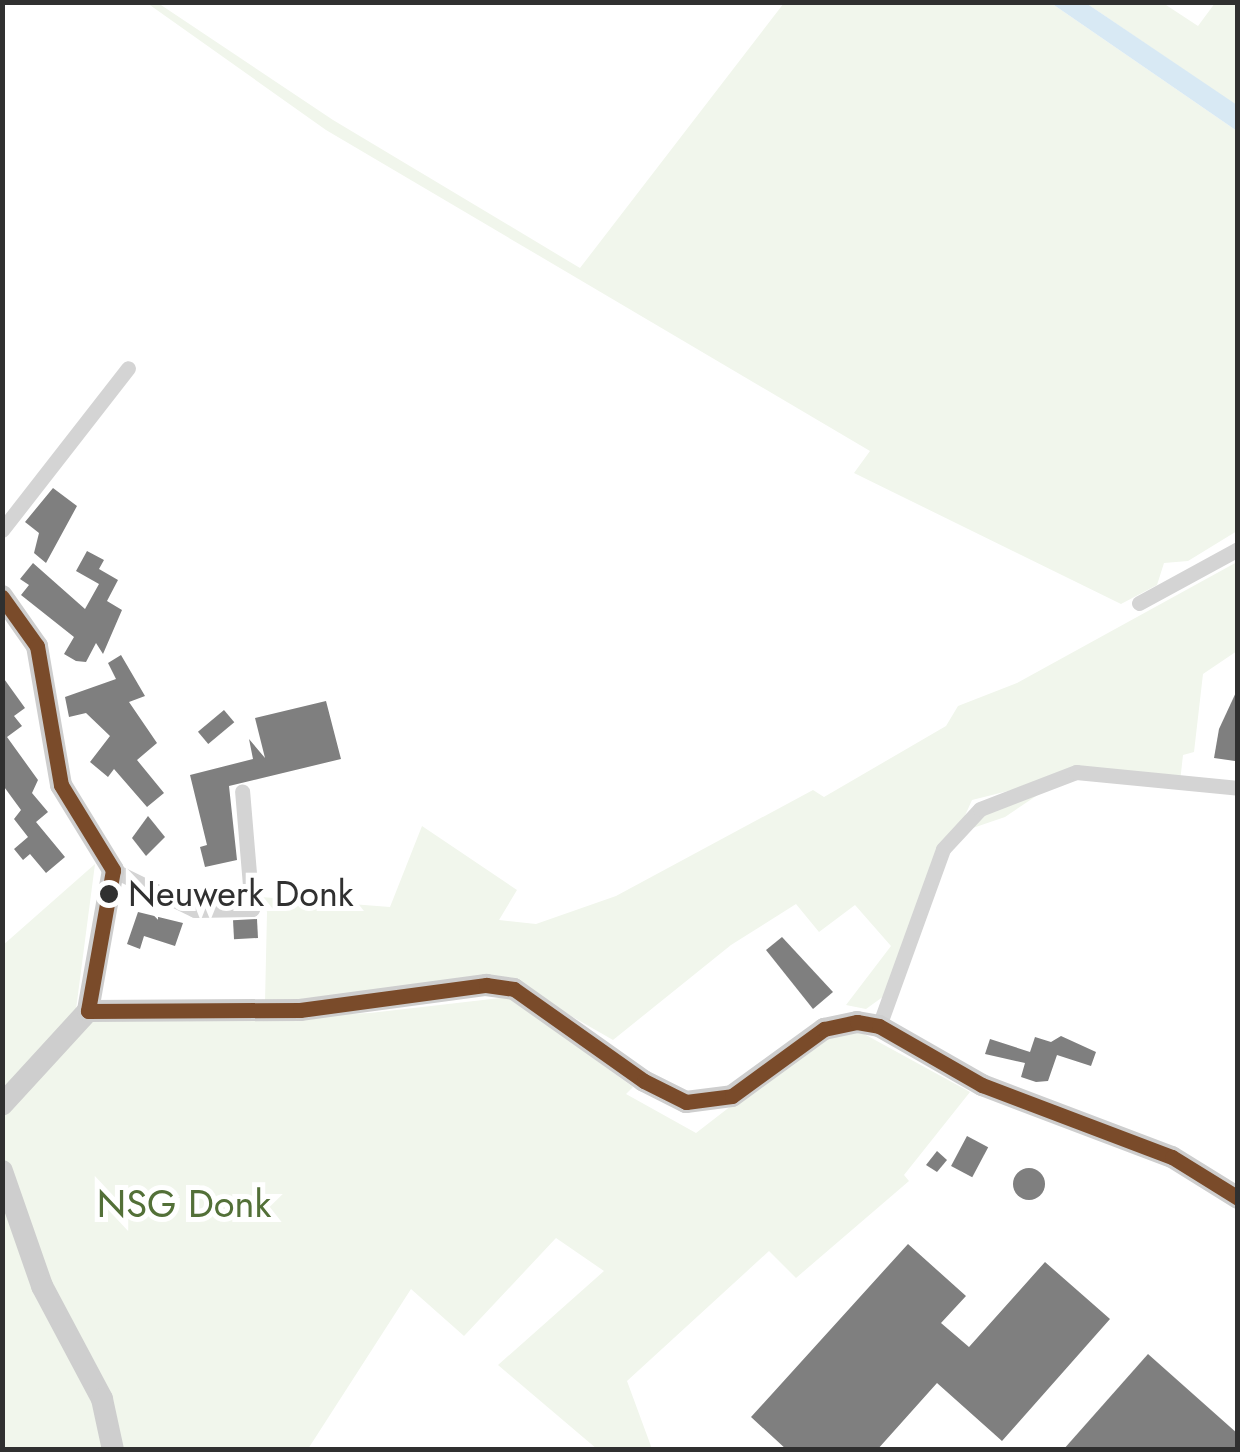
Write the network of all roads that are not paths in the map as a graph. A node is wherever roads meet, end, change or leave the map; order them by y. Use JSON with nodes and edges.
{"nodes":[{"id":1,"x":128,"y":368,"type":"dead end"},
{"id":2,"x":2,"y":530,"type":"edge"},
{"id":3,"x":1238,"y":549,"type":"edge"},
{"id":4,"x":2,"y":596,"type":"edge"},
{"id":5,"x":1139,"y":604,"type":"dead end"},
{"id":6,"x":1238,"y":788,"type":"edge"},
{"id":7,"x":242,"y":791,"type":"dead end"},
{"id":8,"x":114,"y":870,"type":"junction"},
{"id":9,"x":88,"y":1012,"type":"junction"},
{"id":10,"x":878,"y":1026,"type":"junction"},
{"id":11,"x":2,"y":1105,"type":"edge"},
{"id":12,"x":2,"y":1171,"type":"edge"},
{"id":13,"x":1238,"y":1198,"type":"edge"},
{"id":14,"x":113,"y":1450,"type":"edge"}],
"edges":[{"from":1,"to":2,"type":"street"},
{"from":3,"to":5,"type":"street"},
{"from":4,"to":8,"type":"street"},
{"from":6,"to":10,"type":"street"},
{"from":7,"to":8,"type":"street"},
{"from":8,"to":9,"type":"street"},
{"from":9,"to":10,"type":"street"},
{"from":9,"to":11,"type":"street"},
{"from":10,"to":13,"type":"street"},
{"from":12,"to":14,"type":"street"}]}
